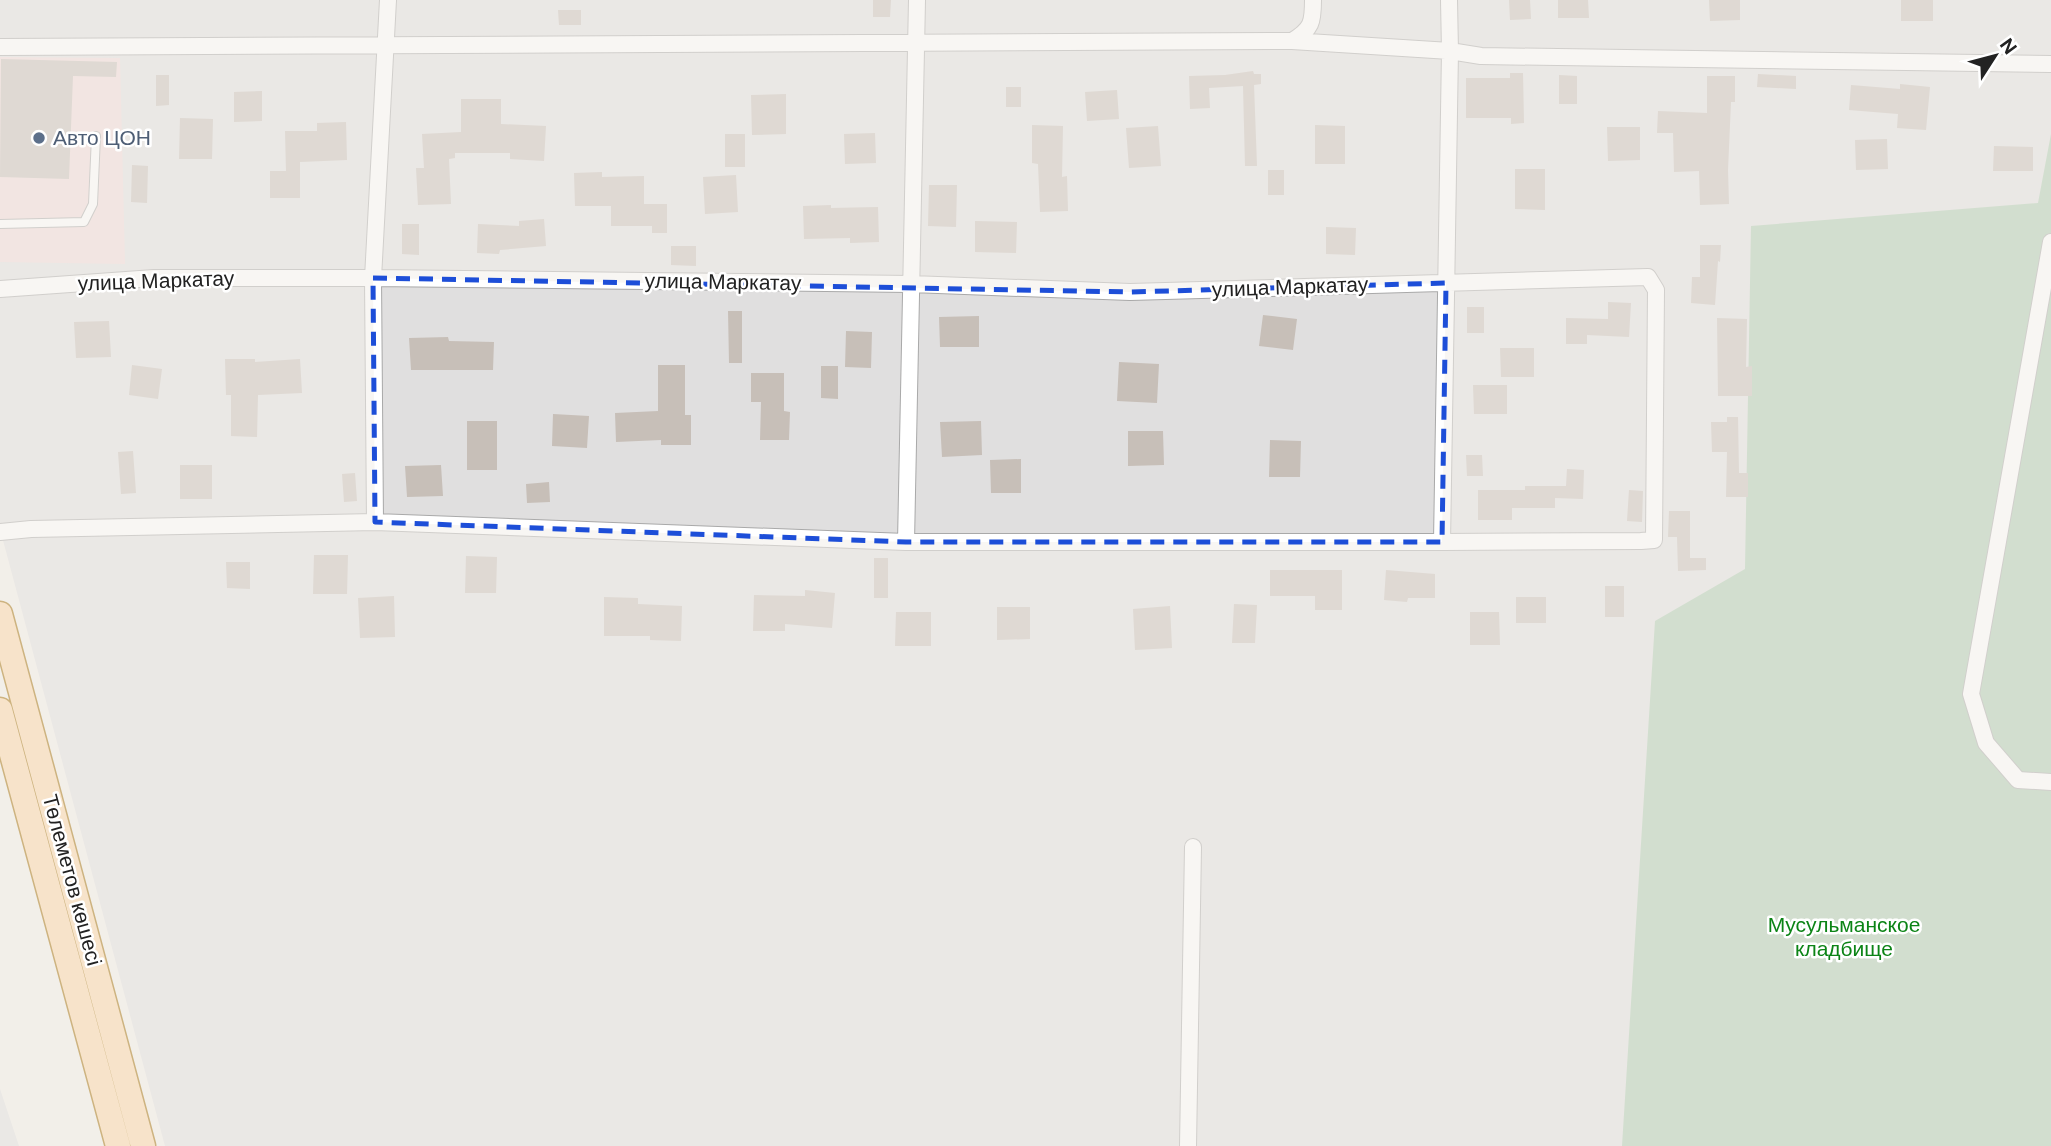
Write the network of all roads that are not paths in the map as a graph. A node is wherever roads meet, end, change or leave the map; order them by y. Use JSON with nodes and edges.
{"nodes":[{"id":1,"x":388,"y":0,"type":"edge"},
{"id":2,"x":917,"y":0,"type":"edge"},
{"id":3,"x":1313,"y":0,"type":"edge"},
{"id":4,"x":1449,"y":0,"type":"edge"},
{"id":5,"x":1292,"y":41,"type":"junction"},
{"id":6,"x":915,"y":43,"type":"junction"},
{"id":7,"x":0,"y":47,"type":"edge"},
{"id":8,"x":387,"y":47,"type":"junction"},
{"id":9,"x":1450,"y":51,"type":"junction"},
{"id":10,"x":2051,"y":64,"type":"edge"},
{"id":11,"x":96,"y":136,"type":"dead end"},
{"id":12,"x":0,"y":224,"type":"edge"},
{"id":13,"x":2051,"y":242,"type":"edge"},
{"id":14,"x":373,"y":278,"type":"junction"},
{"id":15,"x":1446,"y":283,"type":"junction"},
{"id":16,"x":911,"y":284,"type":"junction"},
{"id":17,"x":0,"y":289,"type":"edge"},
{"id":18,"x":375,"y":522,"type":"junction"},
{"id":19,"x":0,"y":532,"type":"edge"},
{"id":20,"x":906,"y":542,"type":"junction"},
{"id":21,"x":1442,"y":542,"type":"junction"},
{"id":22,"x":0,"y":614,"type":"edge"},
{"id":23,"x":0,"y":710,"type":"edge"},
{"id":24,"x":2051,"y":782,"type":"edge"},
{"id":25,"x":1193,"y":847,"type":"dead end"},
{"id":26,"x":118,"y":1146,"type":"edge"},
{"id":27,"x":144,"y":1146,"type":"edge"},
{"id":28,"x":1188,"y":1146,"type":"edge"}],
"edges":[{"from":1,"to":8,"type":"street"},
{"from":2,"to":6,"type":"street"},
{"from":3,"to":5,"type":"street"},
{"from":4,"to":9,"type":"street"},
{"from":5,"to":6,"type":"street"},
{"from":5,"to":9,"type":"street"},
{"from":6,"to":8,"type":"street"},
{"from":6,"to":16,"type":"street"},
{"from":7,"to":8,"type":"street"},
{"from":8,"to":14,"type":"street"},
{"from":9,"to":10,"type":"street"},
{"from":9,"to":15,"type":"street"},
{"from":11,"to":12,"type":"lane"},
{"from":13,"to":24,"type":"street"},
{"from":14,"to":16,"type":"street","name":"улица Маркатау"},
{"from":14,"to":17,"type":"street","name":"улица Маркатау"},
{"from":14,"to":18,"type":"street"},
{"from":15,"to":16,"type":"street","name":"улица Маркатау"},
{"from":15,"to":21,"type":"street"},
{"from":15,"to":21,"type":"street","name":"улица Маркатау"},
{"from":16,"to":20,"type":"street"},
{"from":18,"to":19,"type":"street"},
{"from":18,"to":20,"type":"street"},
{"from":20,"to":21,"type":"street"},
{"from":22,"to":27,"type":"main road","name":"Төлеметов көшесі"},
{"from":23,"to":26,"type":"main road","name":"Төлеметов көшесі"},
{"from":25,"to":28,"type":"street"}]}
